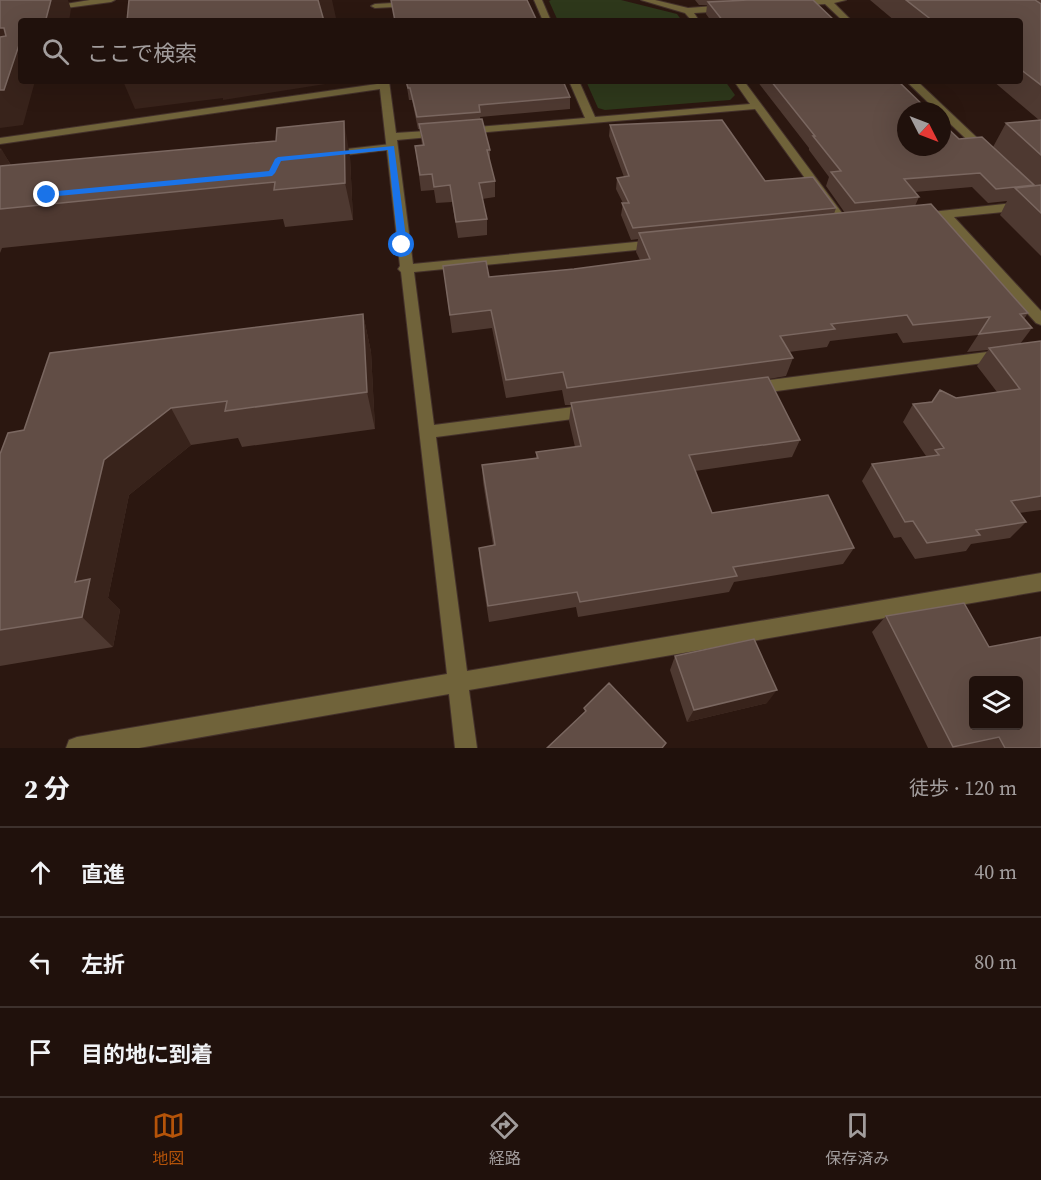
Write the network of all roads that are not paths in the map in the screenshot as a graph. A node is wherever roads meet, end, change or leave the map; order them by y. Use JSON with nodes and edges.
{"nodes":[{"id":1,"x":111,"y":0,"type":"edge"},
{"id":2,"x":538,"y":0,"type":"edge"},
{"id":3,"x":645,"y":0,"type":"edge"},
{"id":4,"x":842,"y":0,"type":"edge"},
{"id":5,"x":827,"y":1,"type":"edge"},
{"id":6,"x":420,"y":3,"type":"edge"},
{"id":7,"x":781,"y":5,"type":"edge"},
{"id":8,"x":375,"y":7,"type":"edge"},
{"id":9,"x":44,"y":8,"type":"edge"},
{"id":10,"x":735,"y":8,"type":"edge"},
{"id":11,"x":688,"y":11,"type":"junction"},
{"id":12,"x":546,"y":18,"type":"edge"},
{"id":13,"x":693,"y":18,"type":"edge"},
{"id":14,"x":845,"y":18,"type":"edge"},
{"id":15,"x":384,"y":84,"type":"edge"},
{"id":16,"x":575,"y":84,"type":"edge"},
{"id":17,"x":741,"y":84,"type":"edge"},
{"id":18,"x":914,"y":84,"type":"edge"},
{"id":19,"x":757,"y":106,"type":"junction"},
{"id":20,"x":591,"y":119,"type":"junction"},
{"id":21,"x":0,"y":141,"type":"edge"},
{"id":22,"x":391,"y":142,"type":"junction"},
{"id":23,"x":312,"y":155,"type":"edge"},
{"id":24,"x":995,"y":161,"type":"edge"},
{"id":25,"x":1029,"y":193,"type":"edge"},
{"id":26,"x":1041,"y":204,"type":"edge"},
{"id":27,"x":945,"y":214,"type":"junction"},
{"id":28,"x":912,"y":218,"type":"edge"},
{"id":29,"x":845,"y":225,"type":"edge"},
{"id":30,"x":666,"y":243,"type":"edge"},
{"id":31,"x":405,"y":269,"type":"junction"},
{"id":32,"x":1041,"y":320,"type":"edge"},
{"id":33,"x":1041,"y":350,"type":"edge"},
{"id":34,"x":735,"y":391,"type":"edge"},
{"id":35,"x":605,"y":408,"type":"edge"},
{"id":36,"x":427,"y":432,"type":"junction"},
{"id":37,"x":1041,"y":582,"type":"edge"},
{"id":38,"x":457,"y":682,"type":"junction"},
{"id":39,"x":77,"y":748,"type":"edge"},
{"id":40,"x":466,"y":748,"type":"edge"}],
"edges":[{"from":1,"to":9,"type":"street"},
{"from":2,"to":12,"type":"street"},
{"from":3,"to":11,"type":"street"},
{"from":4,"to":5,"type":"street"},
{"from":5,"to":7,"type":"street"},
{"from":5,"to":14,"type":"street"},
{"from":6,"to":8,"type":"street"},
{"from":10,"to":11,"type":"street"},
{"from":11,"to":13,"type":"street"},
{"from":15,"to":21,"type":"street"},
{"from":15,"to":22,"type":"street"},
{"from":16,"to":20,"type":"street"},
{"from":17,"to":19,"type":"street"},
{"from":18,"to":24,"type":"street"},
{"from":19,"to":20,"type":"street"},
{"from":19,"to":29,"type":"street"},
{"from":20,"to":22,"type":"street"},
{"from":22,"to":23,"type":"street"},
{"from":22,"to":31,"type":"street"},
{"from":25,"to":26,"type":"street"},
{"from":26,"to":27,"type":"street"},
{"from":27,"to":28,"type":"street"},
{"from":27,"to":32,"type":"street"},
{"from":30,"to":31,"type":"street"},
{"from":31,"to":36,"type":"street"},
{"from":33,"to":34,"type":"street"},
{"from":35,"to":36,"type":"street"},
{"from":36,"to":38,"type":"street"},
{"from":37,"to":38,"type":"street"},
{"from":38,"to":39,"type":"street"},
{"from":38,"to":40,"type":"street"}]}
